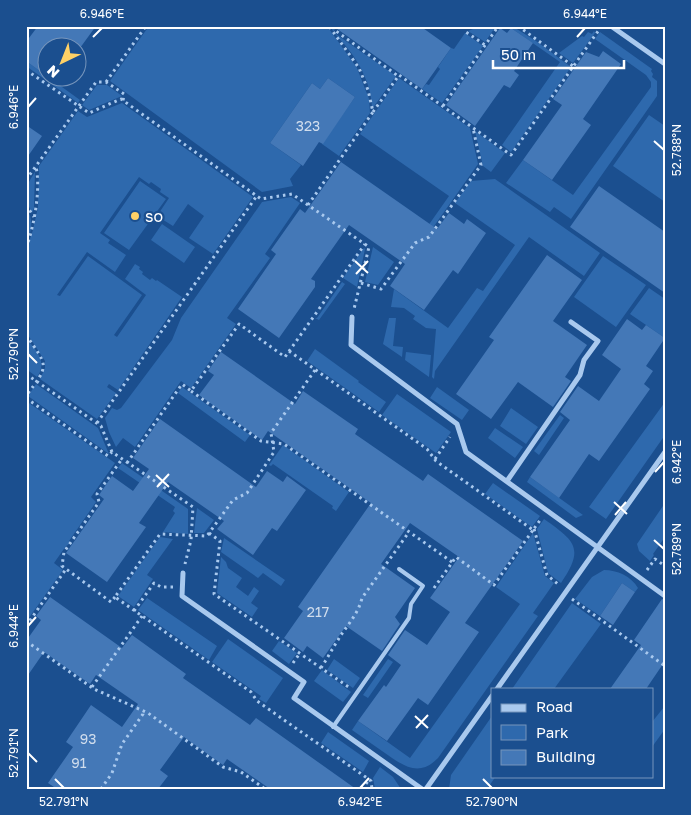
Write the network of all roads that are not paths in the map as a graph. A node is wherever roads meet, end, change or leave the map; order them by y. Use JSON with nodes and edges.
{"nodes":[{"id":1,"x":611,"y":26,"type":"edge"},
{"id":2,"x":665,"y":64,"type":"edge"},
{"id":3,"x":352,"y":317,"type":"road end"},
{"id":4,"x":571,"y":322,"type":"dead end"},
{"id":5,"x":665,"y":452,"type":"edge"},
{"id":6,"x":507,"y":480,"type":"junction"},
{"id":7,"x":598,"y":546,"type":"junction"},
{"id":8,"x":399,"y":569,"type":"dead end"},
{"id":9,"x":182,"y":573,"type":"road end"},
{"id":10,"x":665,"y":596,"type":"edge"},
{"id":11,"x":498,"y":688,"type":"edge"},
{"id":12,"x":491,"y":697,"type":"edge"},
{"id":13,"x":333,"y":727,"type":"junction"},
{"id":14,"x":422,"y":789,"type":"edge"},
{"id":15,"x":426,"y":789,"type":"edge"}],
"edges":[{"from":1,"to":2,"type":"street"},
{"from":3,"to":6,"type":"street"},
{"from":4,"to":6,"type":"street"},
{"from":5,"to":7,"type":"street"},
{"from":6,"to":7,"type":"street"},
{"from":7,"to":10,"type":"street"},
{"from":7,"to":11,"type":"street"},
{"from":8,"to":13,"type":"lane"},
{"from":9,"to":13,"type":"street"},
{"from":12,"to":15,"type":"street"},
{"from":13,"to":14,"type":"street"}]}
